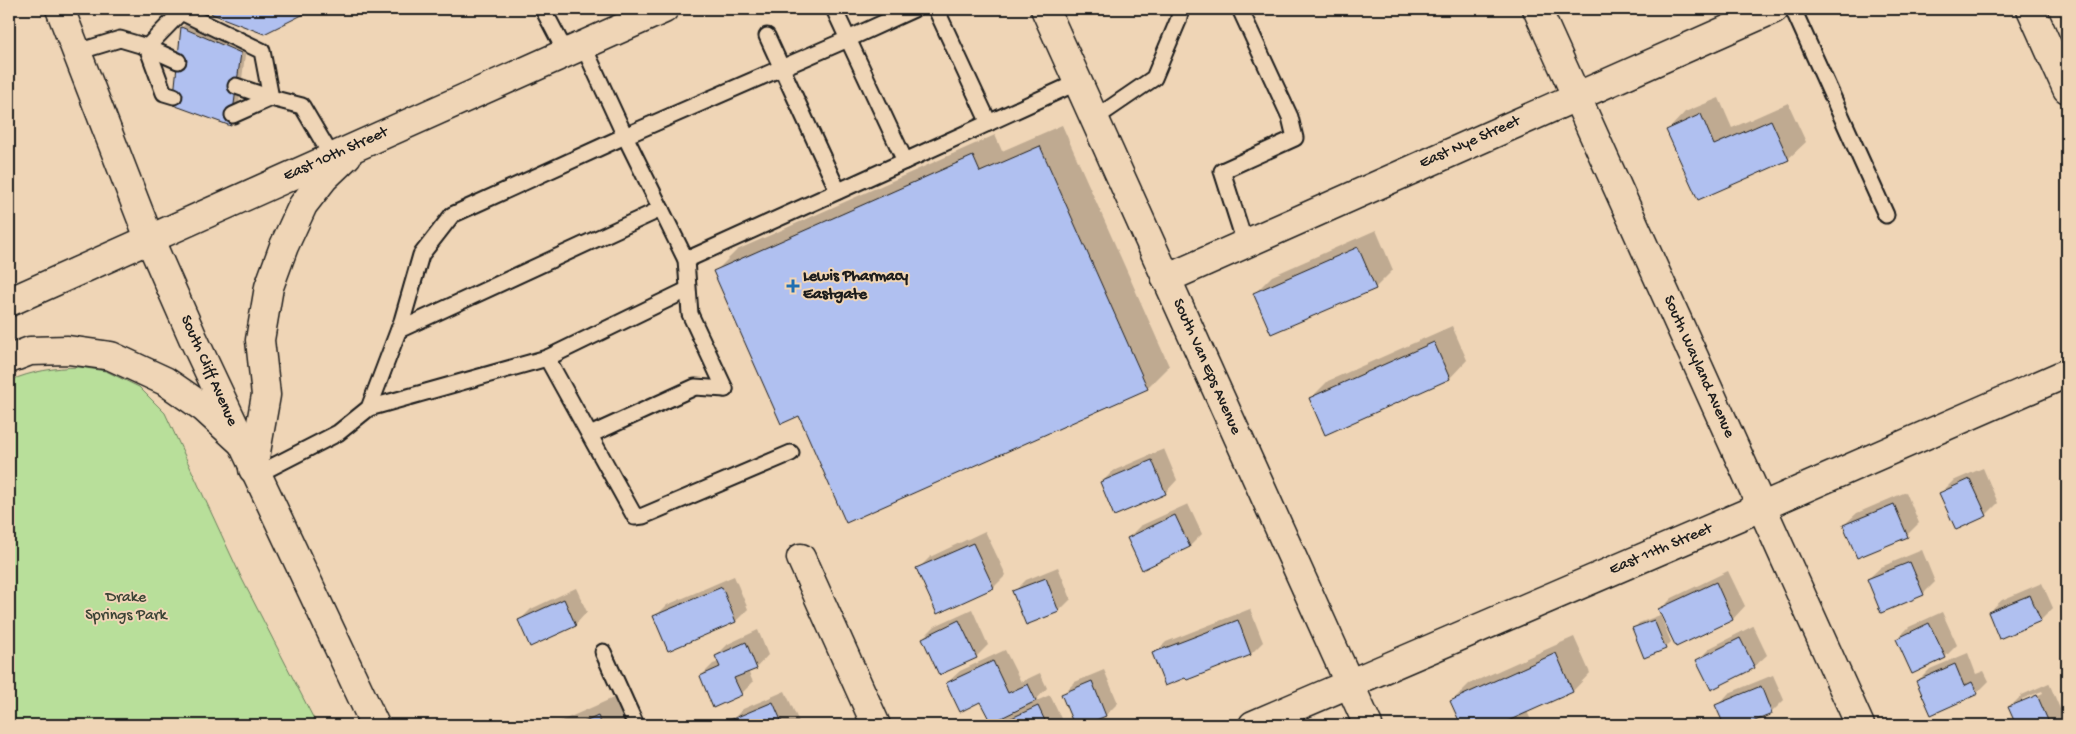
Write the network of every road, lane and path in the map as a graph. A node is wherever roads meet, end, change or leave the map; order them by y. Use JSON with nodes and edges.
{"nodes":[{"id":1,"x":60,"y":9,"type":"edge"},
{"id":2,"x":544,"y":9,"type":"edge"},
{"id":3,"x":664,"y":9,"type":"edge"},
{"id":4,"x":834,"y":9,"type":"edge"},
{"id":5,"x":914,"y":9,"type":"edge"},
{"id":6,"x":936,"y":9,"type":"edge"},
{"id":7,"x":1045,"y":9,"type":"edge"},
{"id":8,"x":1181,"y":9,"type":"edge"},
{"id":9,"x":1240,"y":9,"type":"edge"},
{"id":10,"x":1537,"y":9,"type":"edge"},
{"id":11,"x":1774,"y":9,"type":"edge"},
{"id":12,"x":1793,"y":9,"type":"edge"},
{"id":13,"x":2031,"y":9,"type":"edge"},
{"id":14,"x":767,"y":36,"type":"dead end"},
{"id":15,"x":848,"y":39,"type":"junction"},
{"id":16,"x":147,"y":47,"type":"junction"},
{"id":17,"x":574,"y":49,"type":"junction"},
{"id":18,"x":77,"y":52,"type":"junction"},
{"id":19,"x":178,"y":61,"type":"dead end"},
{"id":20,"x":781,"y":68,"type":"junction"},
{"id":21,"x":1078,"y":82,"type":"junction"},
{"id":22,"x":236,"y":86,"type":"dead end"},
{"id":23,"x":2067,"y":90,"type":"edge"},
{"id":24,"x":174,"y":96,"type":"dead end"},
{"id":25,"x":1575,"y":96,"type":"junction"},
{"id":26,"x":272,"y":98,"type":"junction"},
{"id":27,"x":232,"y":115,"type":"dead end"},
{"id":28,"x":1094,"y":119,"type":"junction"},
{"id":29,"x":989,"y":123,"type":"junction"},
{"id":30,"x":625,"y":136,"type":"junction"},
{"id":31,"x":360,"y":144,"type":"junction"},
{"id":32,"x":332,"y":157,"type":"junction"},
{"id":33,"x":905,"y":161,"type":"junction"},
{"id":34,"x":838,"y":191,"type":"junction"},
{"id":35,"x":661,"y":209,"type":"junction"},
{"id":36,"x":1886,"y":215,"type":"dead end"},
{"id":37,"x":149,"y":238,"type":"junction"},
{"id":38,"x":1245,"y":243,"type":"junction"},
{"id":39,"x":686,"y":260,"type":"junction"},
{"id":40,"x":1166,"y":279,"type":"junction"},
{"id":41,"x":687,"y":290,"type":"junction"},
{"id":42,"x":9,"y":302,"type":"edge"},
{"id":43,"x":399,"y":330,"type":"junction"},
{"id":44,"x":547,"y":358,"type":"junction"},
{"id":45,"x":9,"y":359,"type":"edge"},
{"id":46,"x":2067,"y":373,"type":"edge"},
{"id":47,"x":369,"y":408,"type":"junction"},
{"id":48,"x":590,"y":435,"type":"junction"},
{"id":49,"x":240,"y":442,"type":"junction"},
{"id":50,"x":791,"y":453,"type":"dead end"},
{"id":51,"x":255,"y":472,"type":"junction"},
{"id":52,"x":1761,"y":507,"type":"junction"},
{"id":53,"x":801,"y":558,"type":"dead end"},
{"id":54,"x":603,"y":652,"type":"dead end"},
{"id":55,"x":1348,"y":683,"type":"junction"},
{"id":56,"x":375,"y":725,"type":"edge"},
{"id":57,"x":636,"y":725,"type":"edge"},
{"id":58,"x":876,"y":725,"type":"edge"},
{"id":59,"x":1253,"y":725,"type":"edge"},
{"id":60,"x":1368,"y":725,"type":"edge"},
{"id":61,"x":1860,"y":725,"type":"edge"}],
"edges":[{"from":1,"to":18,"type":"street","name":"South Cliff Avenue"},
{"from":2,"to":17,"type":"lane"},
{"from":3,"to":17,"type":"street","name":"East 10th Street"},
{"from":4,"to":15,"type":"lane"},
{"from":5,"to":15,"type":"lane"},
{"from":6,"to":29,"type":"lane"},
{"from":7,"to":21,"type":"street","name":"South Van Eps Avenue"},
{"from":8,"to":28,"type":"lane"},
{"from":9,"to":38,"type":"lane"},
{"from":10,"to":25,"type":"street","name":"South Wayland Avenue"},
{"from":11,"to":25,"type":"street","name":"East Nye Street"},
{"from":12,"to":36,"type":"lane"},
{"from":13,"to":23,"type":"street"},
{"from":14,"to":20,"type":"lane"},
{"from":15,"to":20,"type":"lane"},
{"from":15,"to":33,"type":"lane"},
{"from":16,"to":18,"type":"lane"},
{"from":16,"to":19,"type":"lane"},
{"from":16,"to":24,"type":"lane"},
{"from":16,"to":26,"type":"lane"},
{"from":17,"to":30,"type":"lane"},
{"from":17,"to":31,"type":"street","name":"East 10th Street"},
{"from":18,"to":37,"type":"street","name":"South Cliff Avenue"},
{"from":20,"to":30,"type":"lane"},
{"from":20,"to":34,"type":"lane"},
{"from":21,"to":28,"type":"street","name":"South Van Eps Avenue"},
{"from":21,"to":29,"type":"lane"},
{"from":22,"to":26,"type":"lane"},
{"from":25,"to":38,"type":"street","name":"East Nye Street"},
{"from":25,"to":52,"type":"street","name":"South Wayland Avenue"},
{"from":26,"to":27,"type":"lane"},
{"from":26,"to":32,"type":"lane"},
{"from":28,"to":40,"type":"street","name":"South Van Eps Avenue"},
{"from":29,"to":33,"type":"lane"},
{"from":30,"to":35,"type":"lane"},
{"from":30,"to":43,"type":"lane"},
{"from":31,"to":32,"type":"street","name":"East 10th Street"},
{"from":31,"to":51,"type":"street"},
{"from":32,"to":37,"type":"street","name":"East 10th Street"},
{"from":33,"to":34,"type":"lane"},
{"from":34,"to":39,"type":"lane"},
{"from":35,"to":39,"type":"lane"},
{"from":35,"to":43,"type":"lane"},
{"from":37,"to":42,"type":"street","name":"East 10th Street"},
{"from":37,"to":49,"type":"street","name":"South Cliff Avenue"},
{"from":38,"to":40,"type":"street","name":"East Nye Street"},
{"from":39,"to":41,"type":"lane"},
{"from":40,"to":55,"type":"street","name":"South Van Eps Avenue"},
{"from":41,"to":44,"type":"lane"},
{"from":41,"to":48,"type":"lane"},
{"from":43,"to":47,"type":"lane"},
{"from":44,"to":47,"type":"lane"},
{"from":44,"to":48,"type":"lane"},
{"from":45,"to":49,"type":"street"},
{"from":46,"to":52,"type":"street","name":"East 11th Street"},
{"from":47,"to":51,"type":"lane"},
{"from":48,"to":50,"type":"lane"},
{"from":49,"to":51,"type":"street","name":"South Cliff Avenue"},
{"from":51,"to":56,"type":"street","name":"South Cliff Avenue"},
{"from":52,"to":55,"type":"street","name":"East 11th Street"},
{"from":52,"to":61,"type":"street","name":"South Wayland Avenue"},
{"from":53,"to":58,"type":"street"},
{"from":54,"to":57,"type":"lane"},
{"from":55,"to":59,"type":"street","name":"East 11th Street"},
{"from":55,"to":60,"type":"street","name":"South Van Eps Avenue"}]}
